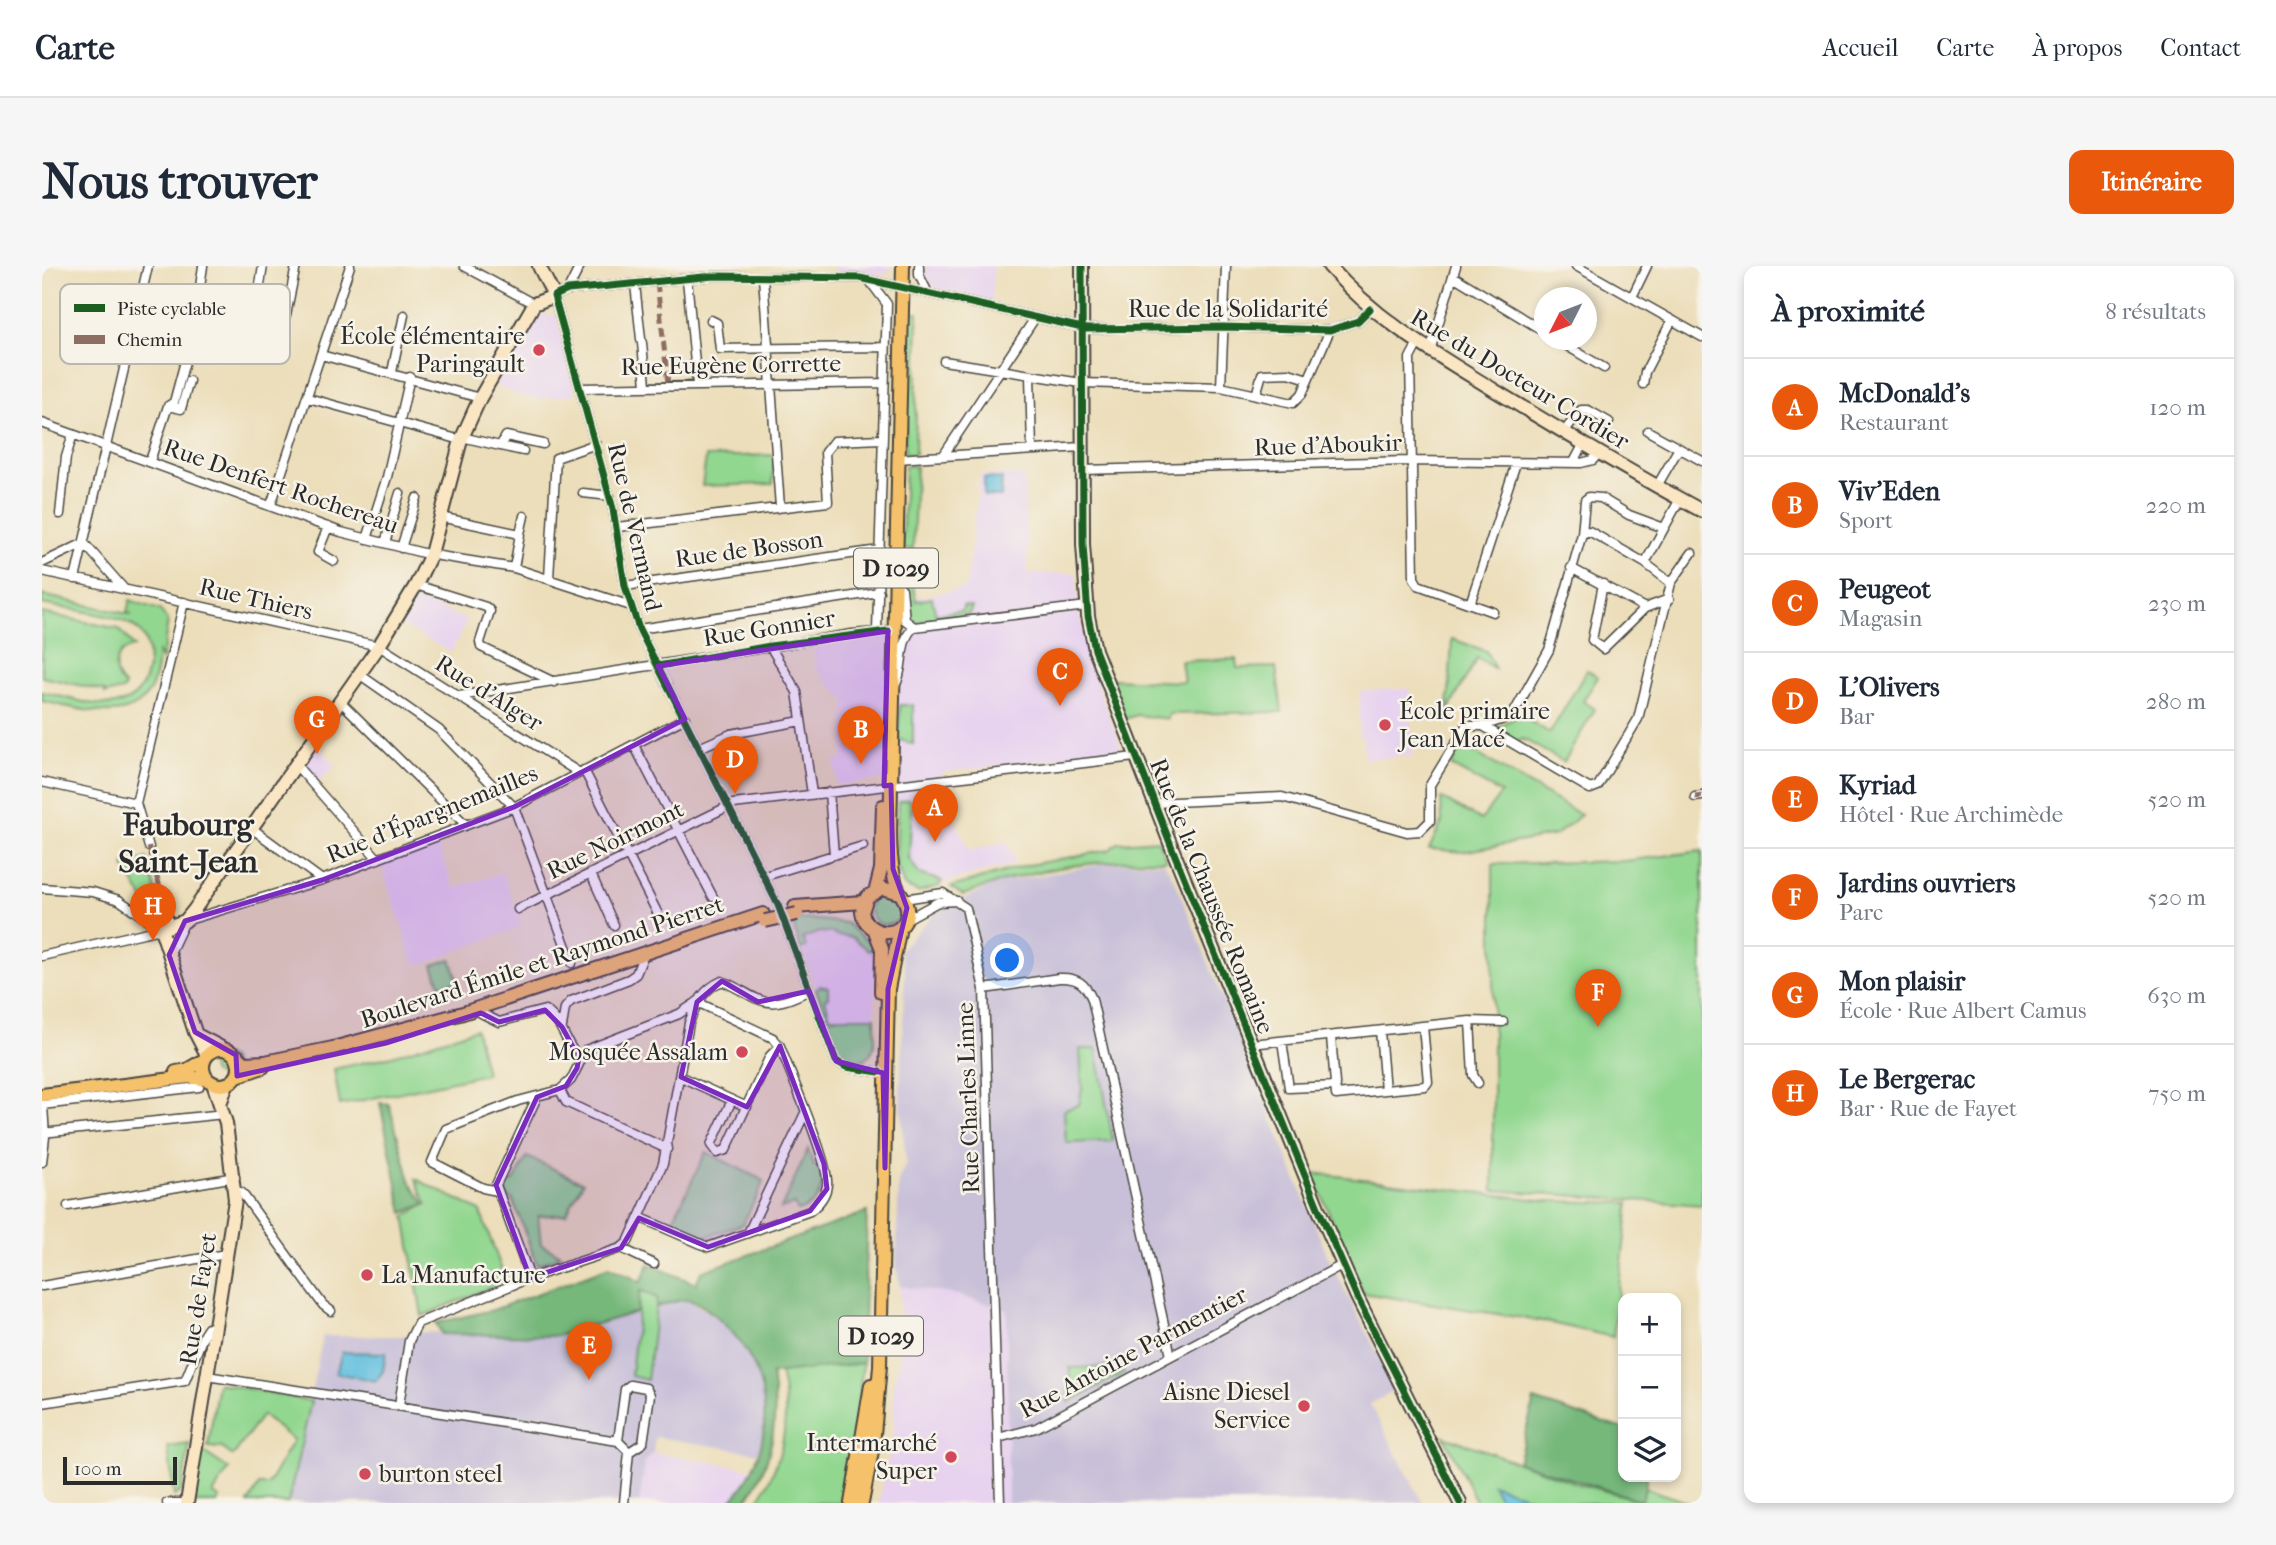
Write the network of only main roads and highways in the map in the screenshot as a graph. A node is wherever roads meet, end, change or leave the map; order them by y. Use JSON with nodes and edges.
{"nodes":[{"id":1,"x":901,"y":266,"type":"edge"},
{"id":2,"x":895,"y":459,"type":"junction"},
{"id":3,"x":887,"y":785,"type":"junction"},
{"id":4,"x":876,"y":889,"type":"junction"},
{"id":5,"x":901,"y":896,"type":"junction"},
{"id":6,"x":863,"y":902,"type":"junction"},
{"id":7,"x":796,"y":910,"type":"junction"},
{"id":8,"x":863,"y":917,"type":"junction"},
{"id":9,"x":764,"y":918,"type":"junction"},
{"id":10,"x":902,"y":924,"type":"junction"},
{"id":11,"x":875,"y":931,"type":"junction"},
{"id":12,"x":236,"y":1055,"type":"junction"},
{"id":13,"x":206,"y":1057,"type":"junction"},
{"id":14,"x":883,"y":1073,"type":"junction"},
{"id":15,"x":232,"y":1080,"type":"junction"},
{"id":16,"x":206,"y":1083,"type":"junction"},
{"id":17,"x":42,"y":1092,"type":"edge"},
{"id":18,"x":851,"y":1503,"type":"edge"},
{"id":19,"x":862,"y":1503,"type":"edge"}],
"edges":[{"from":1,"to":2,"type":"main road"},
{"from":2,"to":3,"type":"main road","number":"D 1029"},
{"from":2,"to":3,"type":"main road"},
{"from":3,"to":4,"type":"main road"},
{"from":3,"to":5,"type":"main road","number":"D 1029"},
{"from":4,"to":5,"type":"main road"},
{"from":4,"to":6,"type":"main road"},
{"from":5,"to":10,"type":"main road"},
{"from":6,"to":7,"type":"main road","name":"Boulevard Émile et Raymond Pierret"},
{"from":6,"to":8,"type":"main road"},
{"from":7,"to":8,"type":"main road","name":"Boulevard Émile et Raymond Pierret"},
{"from":7,"to":9,"type":"main road","name":"Boulevard Émile et Raymond Pierret"},
{"from":8,"to":11,"type":"main road"},
{"from":9,"to":12,"type":"main road","name":"Boulevard Émile et Raymond Pierret"},
{"from":9,"to":15,"type":"main road","name":"Boulevard Émile et Raymond Pierret"},
{"from":10,"to":11,"type":"main road"},
{"from":10,"to":14,"type":"main road"},
{"from":11,"to":14,"type":"main road"},
{"from":12,"to":13,"type":"main road"},
{"from":12,"to":15,"type":"main road"},
{"from":13,"to":16,"type":"main road"},
{"from":13,"to":17,"type":"main road"},
{"from":14,"to":18,"type":"main road","number":"D 1029"},
{"from":14,"to":19,"type":"main road","number":"D 1029"},
{"from":15,"to":16,"type":"main road"},
{"from":16,"to":17,"type":"main road"}]}
